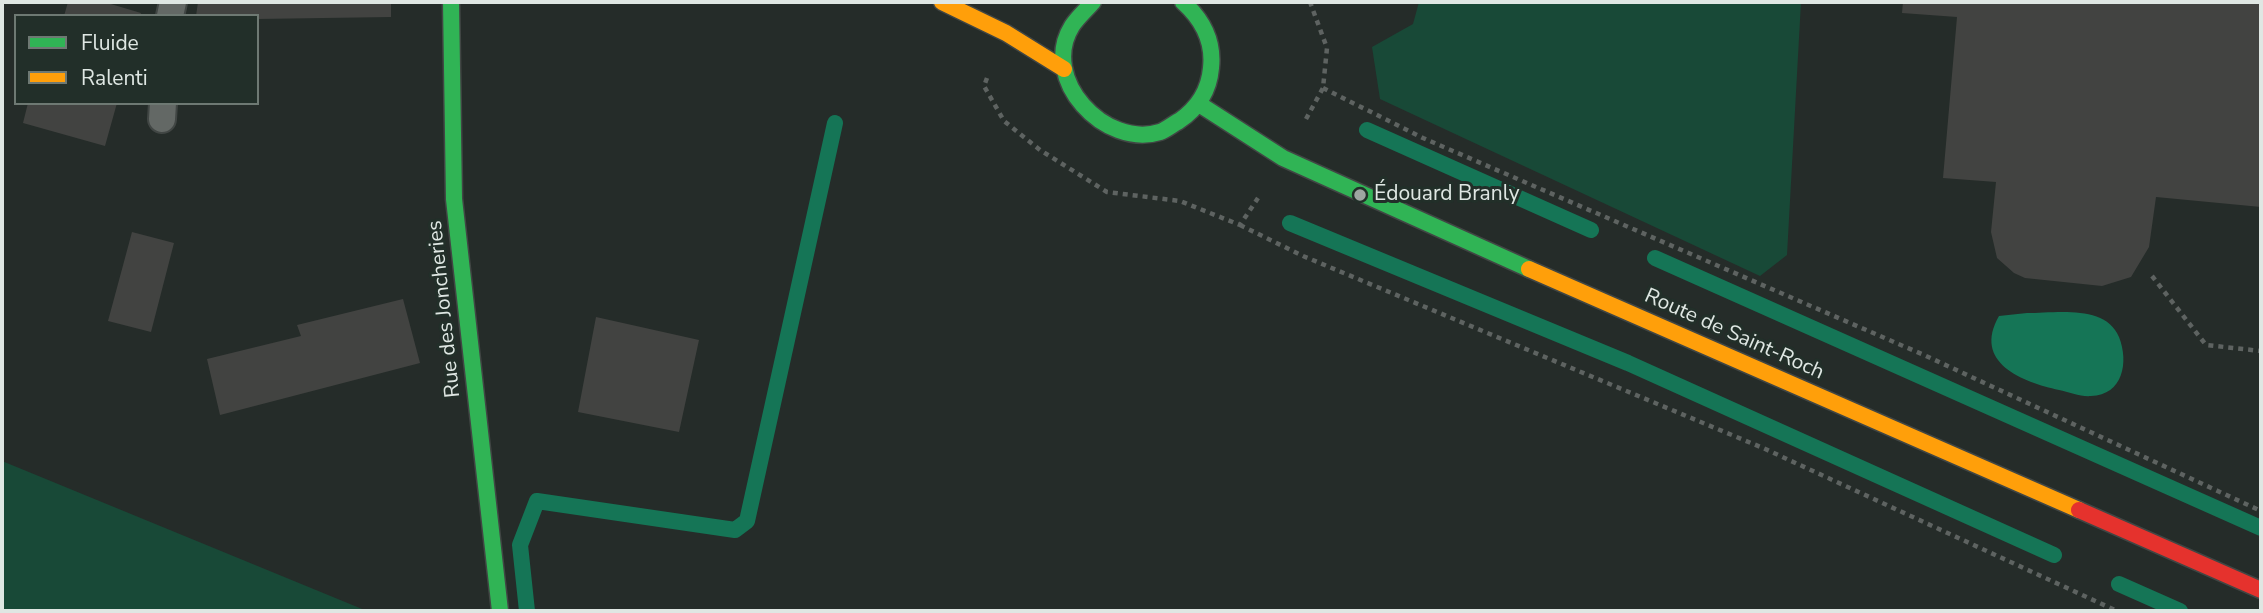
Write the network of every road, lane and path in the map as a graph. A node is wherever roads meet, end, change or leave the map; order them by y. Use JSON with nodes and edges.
{"nodes":[{"id":1,"x":451,"y":2,"type":"edge"},
{"id":2,"x":942,"y":2,"type":"edge"},
{"id":3,"x":1184,"y":2,"type":"edge"},
{"id":4,"x":1310,"y":2,"type":"edge"},
{"id":5,"x":1083,"y":6,"type":"edge"},
{"id":6,"x":1064,"y":69,"type":"junction"},
{"id":7,"x":1323,"y":88,"type":"junction"},
{"id":8,"x":1199,"y":104,"type":"junction"},
{"id":9,"x":1306,"y":119,"type":"dead end"},
{"id":10,"x":1240,"y":225,"type":"dead end"},
{"id":11,"x":2151,"y":276,"type":"dead end"},
{"id":12,"x":2261,"y":351,"type":"edge"},
{"id":13,"x":2261,"y":511,"type":"edge"},
{"id":14,"x":2261,"y":590,"type":"edge"},
{"id":15,"x":500,"y":611,"type":"edge"},
{"id":16,"x":2117,"y":611,"type":"edge"}],
"edges":[{"from":1,"to":15,"type":"street","name":"Rue des Joncheries"},
{"from":2,"to":6,"type":"street"},
{"from":3,"to":8,"type":"street"},
{"from":4,"to":7,"type":"path"},
{"from":5,"to":6,"type":"street"},
{"from":6,"to":8,"type":"street"},
{"from":7,"to":9,"type":"path"},
{"from":7,"to":13,"type":"path"},
{"from":8,"to":14,"type":"street","name":"Route de Saint-Roch"},
{"from":10,"to":16,"type":"path"},
{"from":11,"to":12,"type":"path"}]}
